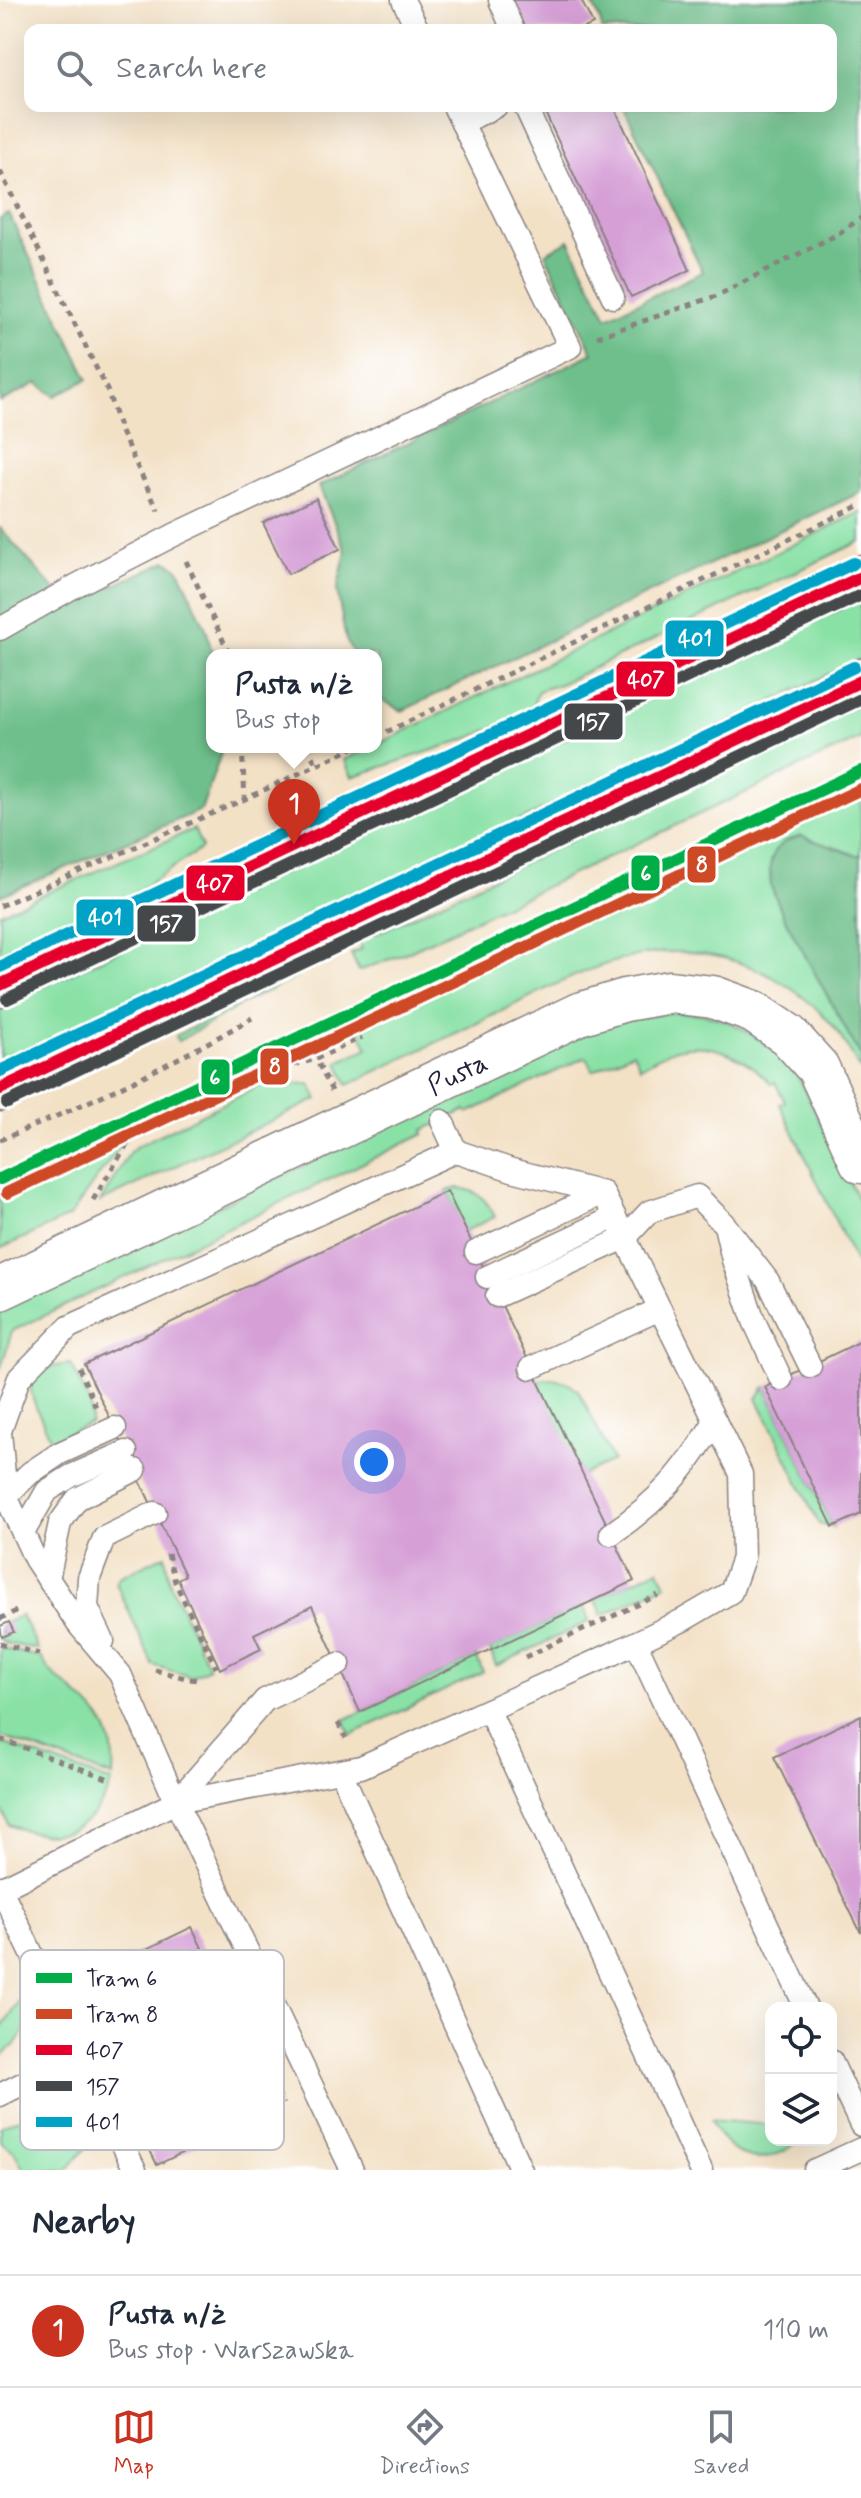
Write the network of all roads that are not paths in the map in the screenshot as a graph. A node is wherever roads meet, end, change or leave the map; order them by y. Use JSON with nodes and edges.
{"nodes":[{"id":1,"x":403,"y":0,"type":"edge"},
{"id":2,"x":500,"y":0,"type":"edge"},
{"id":3,"x":415,"y":24,"type":"edge"},
{"id":4,"x":510,"y":24,"type":"edge"},
{"id":5,"x":528,"y":112,"type":"edge"},
{"id":6,"x":458,"y":114,"type":"edge"},
{"id":7,"x":613,"y":297,"type":"dead end"},
{"id":8,"x":861,"y":577,"type":"edge"},
{"id":9,"x":0,"y":629,"type":"edge"},
{"id":10,"x":861,"y":681,"type":"edge"},
{"id":11,"x":0,"y":985,"type":"edge"},
{"id":12,"x":0,"y":1089,"type":"edge"},
{"id":13,"x":441,"y":1120,"type":"junction"},
{"id":14,"x":861,"y":1162,"type":"edge"},
{"id":15,"x":603,"y":1193,"type":"junction"},
{"id":16,"x":615,"y":1217,"type":"junction"},
{"id":17,"x":725,"y":1225,"type":"junction"},
{"id":18,"x":625,"y":1238,"type":"junction"},
{"id":19,"x":476,"y":1252,"type":"dead end"},
{"id":20,"x":0,"y":1289,"type":"edge"},
{"id":21,"x":660,"y":1309,"type":"junction"},
{"id":22,"x":810,"y":1366,"type":"dead end"},
{"id":23,"x":531,"y":1368,"type":"dead end"},
{"id":24,"x":781,"y":1379,"type":"dead end"},
{"id":25,"x":715,"y":1421,"type":"junction"},
{"id":26,"x":108,"y":1423,"type":"road end"},
{"id":27,"x":0,"y":1432,"type":"edge"},
{"id":28,"x":6,"y":1496,"type":"junction"},
{"id":29,"x":155,"y":1513,"type":"dead end"},
{"id":30,"x":23,"y":1533,"type":"junction"},
{"id":31,"x":611,"y":1534,"type":"dead end"},
{"id":32,"x":48,"y":1579,"type":"junction"},
{"id":33,"x":636,"y":1643,"type":"junction"},
{"id":34,"x":339,"y":1664,"type":"dead end"},
{"id":35,"x":120,"y":1674,"type":"junction"},
{"id":36,"x":489,"y":1711,"type":"junction"},
{"id":37,"x":341,"y":1772,"type":"junction"},
{"id":38,"x":176,"y":1802,"type":"junction"},
{"id":39,"x":0,"y":1888,"type":"edge"},
{"id":40,"x":29,"y":1950,"type":"edge"},
{"id":41,"x":247,"y":1950,"type":"edge"},
{"id":42,"x":803,"y":2002,"type":"edge"},
{"id":43,"x":284,"y":2028,"type":"edge"},
{"id":44,"x":837,"y":2074,"type":"edge"},
{"id":45,"x":20,"y":2087,"type":"edge"},
{"id":46,"x":0,"y":2095,"type":"edge"},
{"id":47,"x":861,"y":2125,"type":"edge"},
{"id":48,"x":861,"y":2149,"type":"edge"},
{"id":49,"x":125,"y":2150,"type":"edge"},
{"id":50,"x":135,"y":2170,"type":"edge"},
{"id":51,"x":352,"y":2170,"type":"edge"},
{"id":52,"x":521,"y":2170,"type":"edge"},
{"id":53,"x":701,"y":2170,"type":"edge"},
{"id":54,"x":815,"y":2170,"type":"edge"}],
"edges":[{"from":1,"to":3,"type":"lane"},
{"from":2,"to":4,"type":"lane"},
{"from":5,"to":7,"type":"lane"},
{"from":6,"to":9,"type":"lane"},
{"from":8,"to":11,"type":"main road"},
{"from":10,"to":12,"type":"main road"},
{"from":13,"to":14,"type":"street","name":"Pusta"},
{"from":13,"to":15,"type":"lane"},
{"from":13,"to":20,"type":"street","name":"Pusta"},
{"from":13,"to":27,"type":"lane"},
{"from":15,"to":16,"type":"lane"},
{"from":15,"to":19,"type":"lane"},
{"from":16,"to":18,"type":"lane"},
{"from":16,"to":18,"type":"lane"},
{"from":17,"to":18,"type":"lane"},
{"from":17,"to":22,"type":"lane"},
{"from":17,"to":24,"type":"lane"},
{"from":18,"to":21,"type":"lane"},
{"from":21,"to":23,"type":"lane"},
{"from":21,"to":25,"type":"lane"},
{"from":25,"to":31,"type":"lane"},
{"from":25,"to":33,"type":"lane"},
{"from":26,"to":28,"type":"lane"},
{"from":27,"to":28,"type":"lane"},
{"from":28,"to":30,"type":"lane"},
{"from":29,"to":35,"type":"lane"},
{"from":30,"to":32,"type":"lane"},
{"from":30,"to":32,"type":"lane"},
{"from":32,"to":35,"type":"lane"},
{"from":33,"to":36,"type":"lane"},
{"from":33,"to":42,"type":"lane"},
{"from":34,"to":38,"type":"lane"},
{"from":35,"to":38,"type":"lane"},
{"from":36,"to":37,"type":"lane"},
{"from":36,"to":53,"type":"lane"},
{"from":37,"to":38,"type":"lane"},
{"from":37,"to":52,"type":"lane"},
{"from":38,"to":39,"type":"lane"},
{"from":38,"to":41,"type":"lane"},
{"from":39,"to":40,"type":"lane"},
{"from":43,"to":51,"type":"lane"},
{"from":44,"to":47,"type":"lane"},
{"from":45,"to":46,"type":"lane"},
{"from":48,"to":54,"type":"lane"},
{"from":49,"to":50,"type":"lane"}]}
